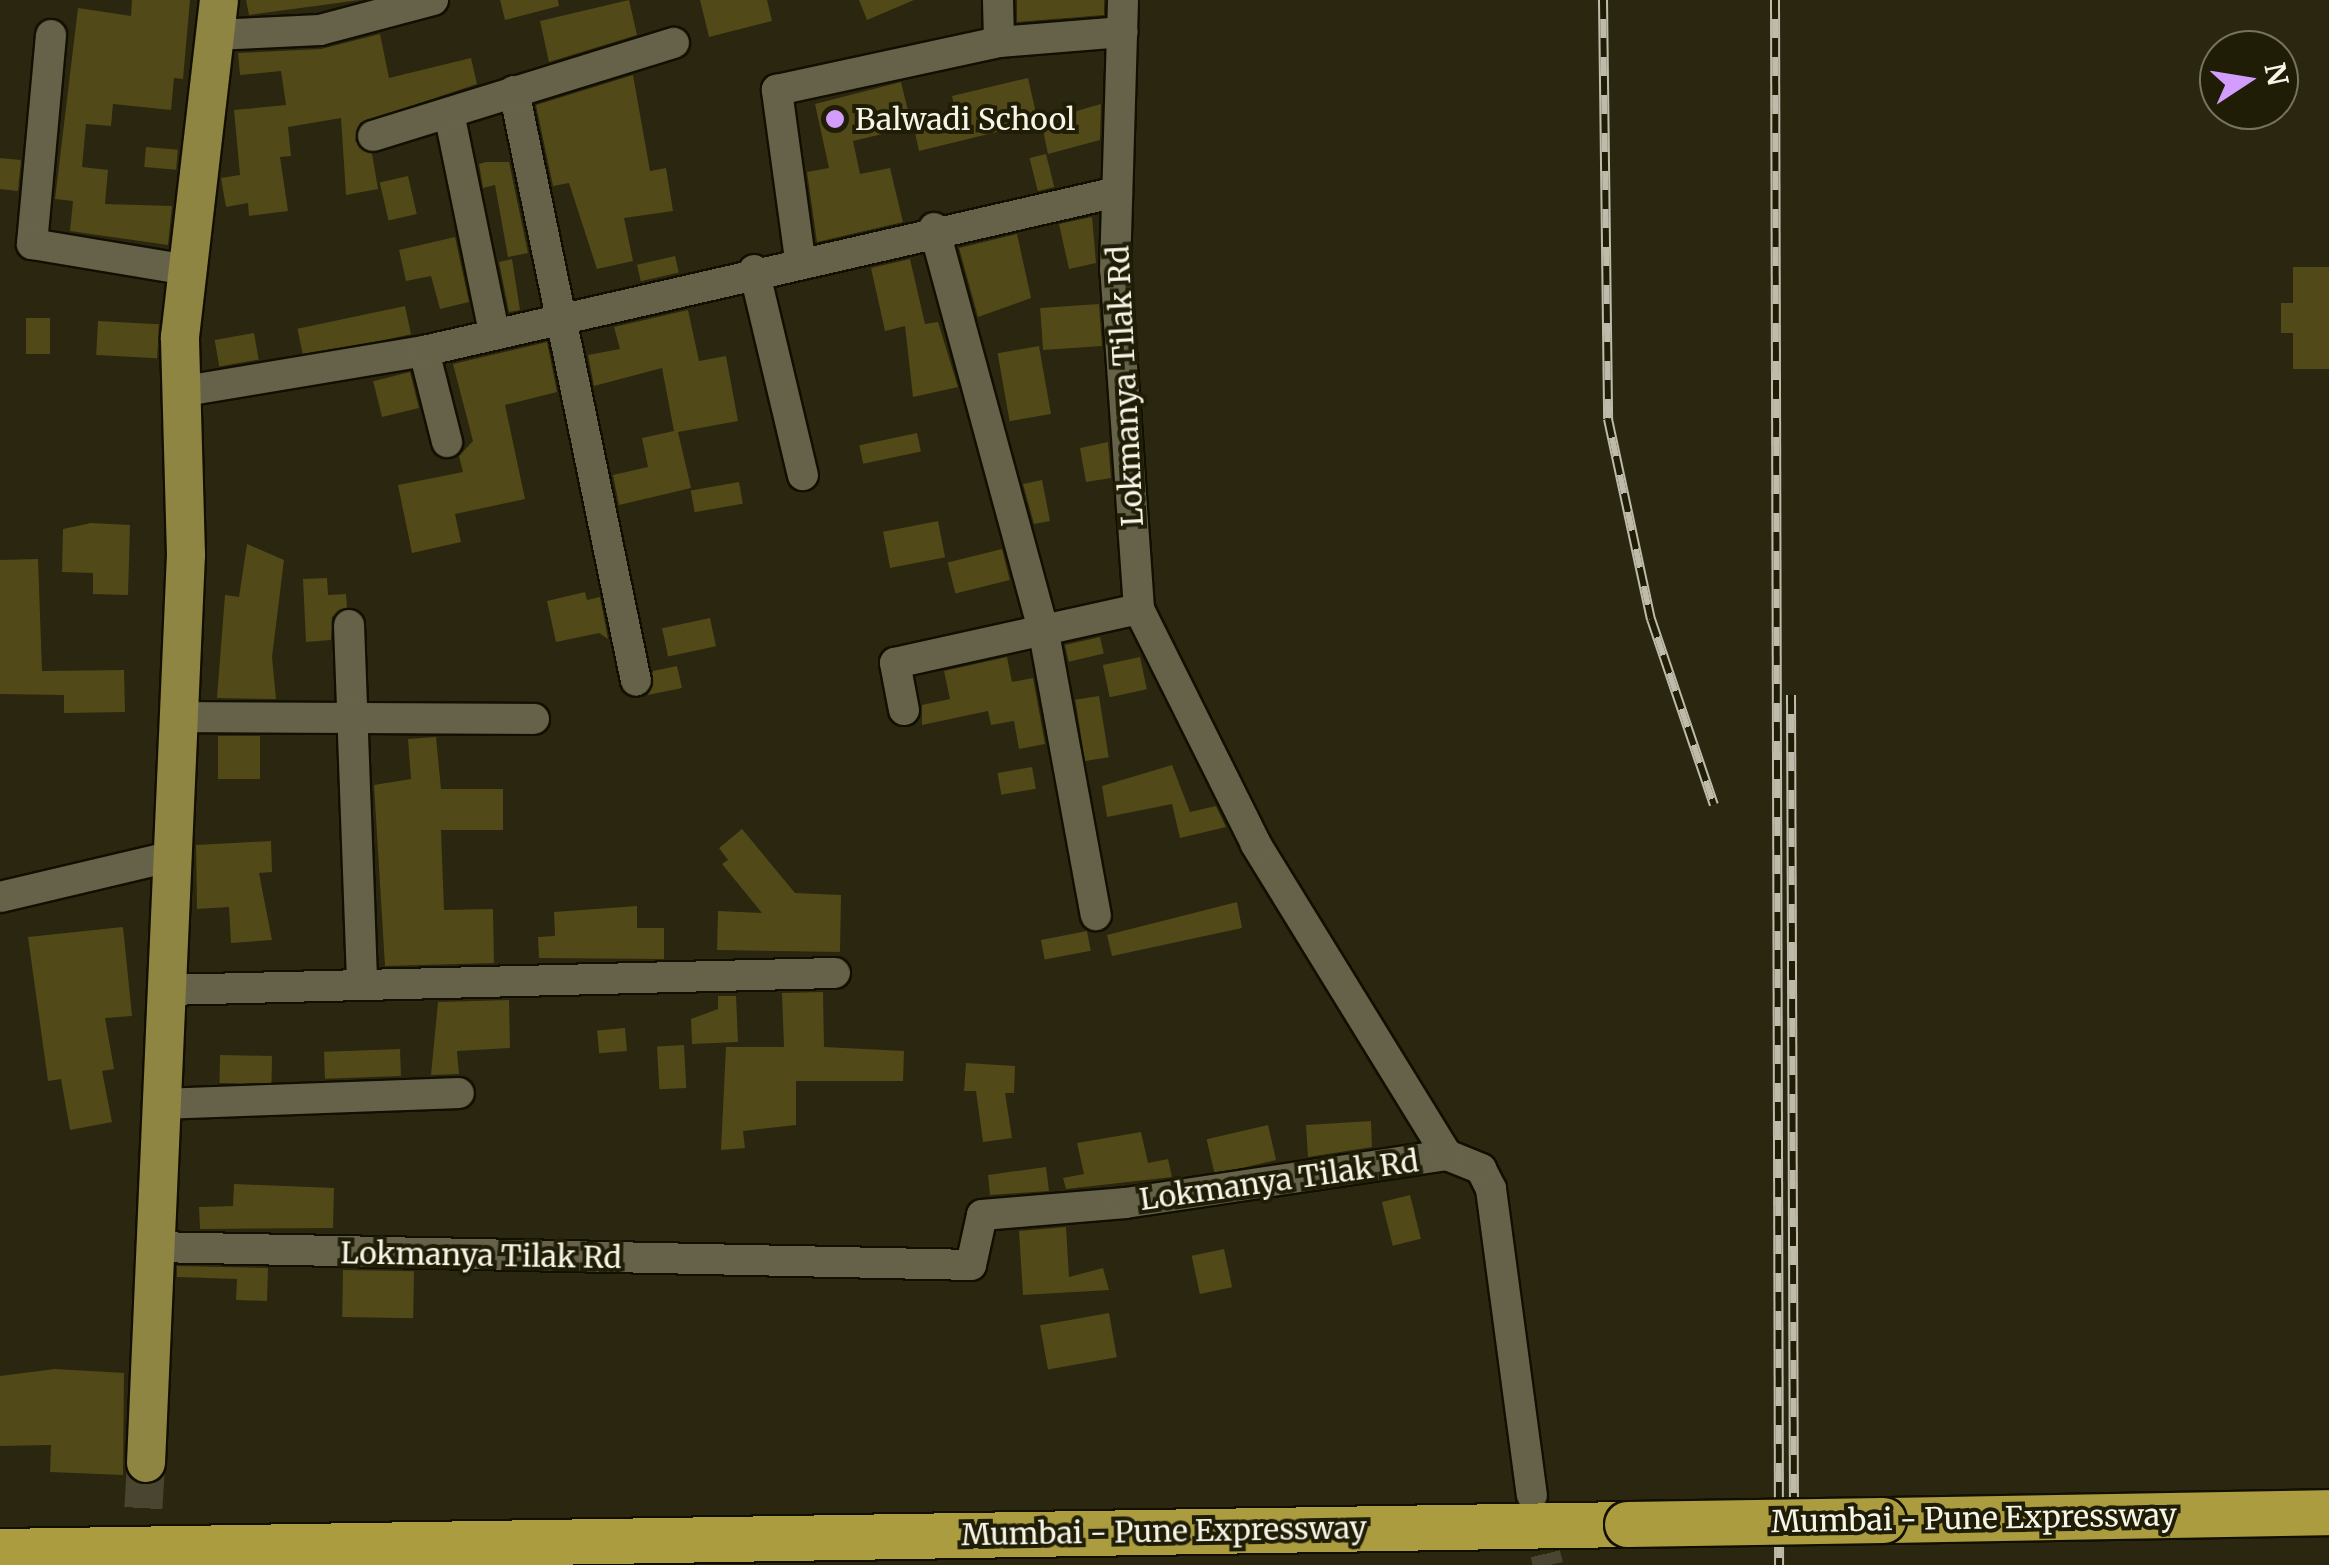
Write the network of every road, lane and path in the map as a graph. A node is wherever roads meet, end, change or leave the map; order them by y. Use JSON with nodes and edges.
{"nodes":[{"id":1,"x":433,"y":0,"type":"edge"},
{"id":2,"x":998,"y":0,"type":"edge"},
{"id":3,"x":1123,"y":0,"type":"edge"},
{"id":4,"x":217,"y":18,"type":"edge"},
{"id":5,"x":1123,"y":32,"type":"junction"},
{"id":6,"x":52,"y":34,"type":"dead end"},
{"id":7,"x":998,"y":42,"type":"junction"},
{"id":8,"x":674,"y":43,"type":"dead end"},
{"id":9,"x":514,"y":91,"type":"junction"},
{"id":10,"x":449,"y":112,"type":"junction"},
{"id":11,"x":373,"y":136,"type":"dead end"},
{"id":12,"x":1117,"y":192,"type":"junction"},
{"id":13,"x":934,"y":228,"type":"junction"},
{"id":14,"x":800,"y":260,"type":"junction"},
{"id":15,"x":188,"y":270,"type":"junction"},
{"id":16,"x":754,"y":270,"type":"junction"},
{"id":17,"x":564,"y":315,"type":"junction"},
{"id":18,"x":494,"y":333,"type":"junction"},
{"id":19,"x":424,"y":351,"type":"junction"},
{"id":20,"x":186,"y":391,"type":"junction"},
{"id":21,"x":446,"y":442,"type":"dead end"},
{"id":22,"x":803,"y":475,"type":"dead end"},
{"id":23,"x":1140,"y":609,"type":"junction"},
{"id":24,"x":349,"y":625,"type":"dead end"},
{"id":25,"x":1044,"y":633,"type":"junction"},
{"id":26,"x":636,"y":681,"type":"dead end"},
{"id":27,"x":904,"y":710,"type":"dead end"},
{"id":28,"x":179,"y":717,"type":"junction"},
{"id":29,"x":352,"y":718,"type":"junction"},
{"id":30,"x":534,"y":720,"type":"dead end"},
{"id":31,"x":173,"y":856,"type":"junction"},
{"id":32,"x":0,"y":897,"type":"edge"},
{"id":33,"x":1096,"y":915,"type":"dead end"},
{"id":34,"x":834,"y":973,"type":"dead end"},
{"id":35,"x":362,"y":985,"type":"junction"},
{"id":36,"x":167,"y":990,"type":"junction"},
{"id":37,"x":459,"y":1093,"type":"dead end"},
{"id":38,"x":162,"y":1104,"type":"junction"},
{"id":39,"x":1446,"y":1155,"type":"junction"},
{"id":40,"x":155,"y":1247,"type":"junction"},
{"id":41,"x":146,"y":1463,"type":"tunnel mouth"},
{"id":42,"x":1532,"y":1495,"type":"tunnel mouth"},
{"id":43,"x":2329,"y":1512,"type":"edge"},
{"id":44,"x":0,"y":1551,"type":"edge"}],
"edges":[{"from":1,"to":4,"type":"street"},
{"from":2,"to":7,"type":"street"},
{"from":3,"to":5,"type":"street","name":"Lokmanya Tilak Rd"},
{"from":4,"to":15,"type":"main road"},
{"from":5,"to":7,"type":"street"},
{"from":5,"to":12,"type":"street","name":"Lokmanya Tilak Rd"},
{"from":6,"to":15,"type":"street"},
{"from":7,"to":14,"type":"street"},
{"from":8,"to":9,"type":"street"},
{"from":9,"to":10,"type":"street"},
{"from":9,"to":17,"type":"street"},
{"from":10,"to":11,"type":"street"},
{"from":10,"to":18,"type":"street"},
{"from":12,"to":13,"type":"street"},
{"from":12,"to":23,"type":"street","name":"Lokmanya Tilak Rd"},
{"from":13,"to":14,"type":"street"},
{"from":13,"to":25,"type":"street"},
{"from":14,"to":16,"type":"street"},
{"from":15,"to":20,"type":"main road"},
{"from":16,"to":17,"type":"street"},
{"from":16,"to":22,"type":"street"},
{"from":17,"to":18,"type":"street"},
{"from":17,"to":26,"type":"street"},
{"from":18,"to":19,"type":"street"},
{"from":19,"to":20,"type":"street"},
{"from":19,"to":21,"type":"street"},
{"from":20,"to":28,"type":"main road"},
{"from":23,"to":25,"type":"street"},
{"from":23,"to":39,"type":"street","name":"Lokmanya Tilak Rd"},
{"from":24,"to":29,"type":"street"},
{"from":25,"to":27,"type":"street"},
{"from":25,"to":33,"type":"street"},
{"from":28,"to":29,"type":"street"},
{"from":28,"to":31,"type":"main road"},
{"from":29,"to":30,"type":"street"},
{"from":29,"to":35,"type":"street"},
{"from":31,"to":32,"type":"street"},
{"from":31,"to":36,"type":"main road"},
{"from":34,"to":35,"type":"street"},
{"from":35,"to":36,"type":"street"},
{"from":36,"to":38,"type":"main road"},
{"from":37,"to":38,"type":"street"},
{"from":38,"to":40,"type":"main road"},
{"from":39,"to":40,"type":"street","name":"Lokmanya Tilak Rd"},
{"from":39,"to":42,"type":"street"},
{"from":40,"to":41,"type":"main road"},
{"from":43,"to":44,"type":"highway","name":"Mumbai - Pune Expressway","bridge":true}]}
